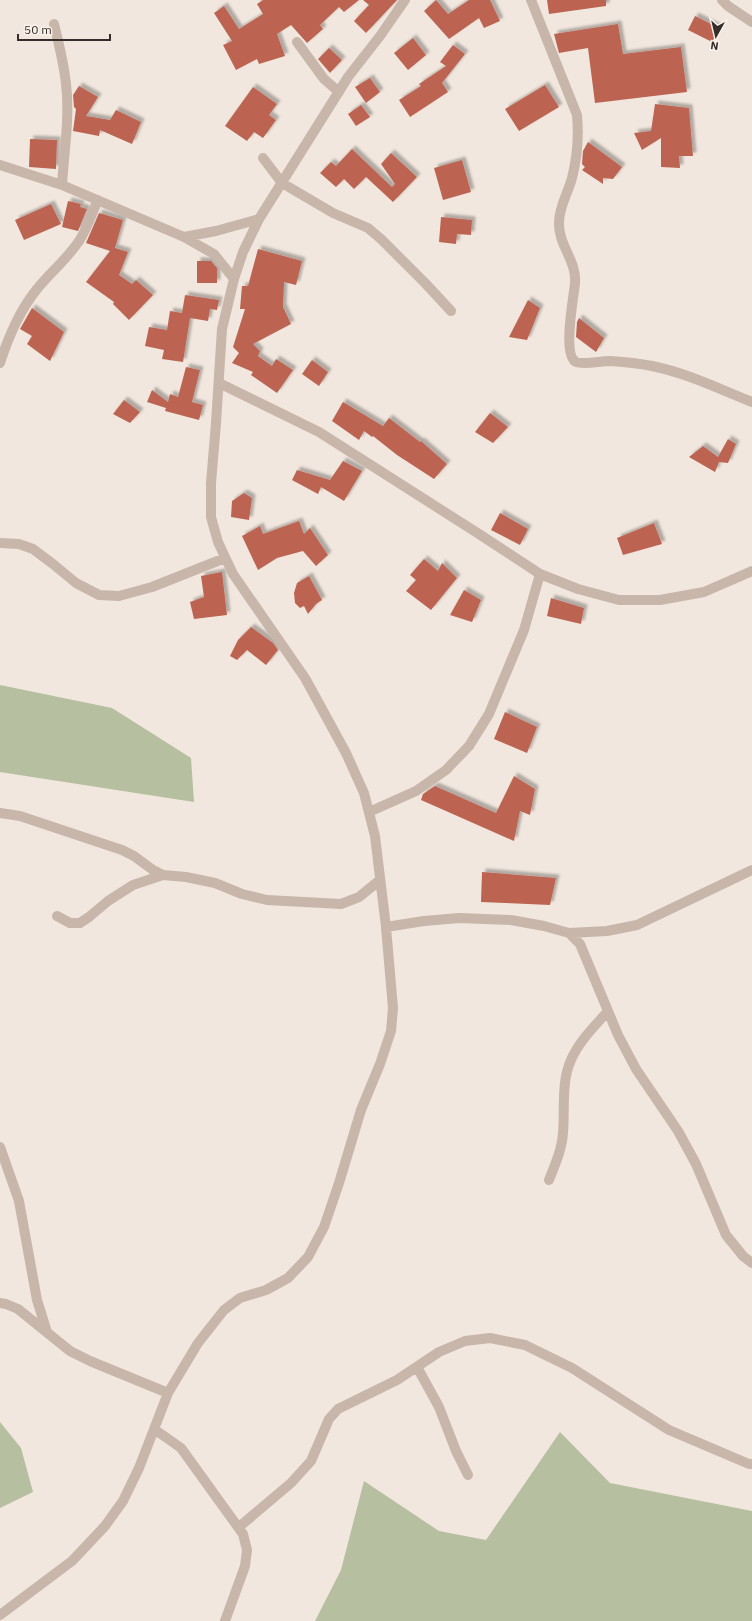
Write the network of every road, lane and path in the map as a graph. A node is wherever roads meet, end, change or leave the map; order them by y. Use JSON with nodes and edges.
{"nodes":[{"id":1,"x":405,"y":0,"type":"edge"},
{"id":2,"x":531,"y":0,"type":"edge"},
{"id":3,"x":722,"y":0,"type":"edge"},
{"id":4,"x":752,"y":22,"type":"edge"},
{"id":5,"x":54,"y":24,"type":"dead end"},
{"id":6,"x":297,"y":42,"type":"dead end"},
{"id":7,"x":339,"y":92,"type":"junction"},
{"id":8,"x":263,"y":158,"type":"dead end"},
{"id":9,"x":0,"y":165,"type":"edge"},
{"id":10,"x":282,"y":183,"type":"junction"},
{"id":11,"x":62,"y":185,"type":"junction"},
{"id":12,"x":98,"y":200,"type":"junction"},
{"id":13,"x":259,"y":219,"type":"junction"},
{"id":14,"x":184,"y":237,"type":"junction"},
{"id":15,"x":234,"y":279,"type":"junction"},
{"id":16,"x":451,"y":311,"type":"dead end"},
{"id":17,"x":0,"y":363,"type":"edge"},
{"id":18,"x":219,"y":383,"type":"junction"},
{"id":19,"x":752,"y":402,"type":"edge"},
{"id":20,"x":0,"y":543,"type":"edge"},
{"id":21,"x":225,"y":558,"type":"junction"},
{"id":22,"x":752,"y":571,"type":"edge"},
{"id":23,"x":540,"y":574,"type":"junction"},
{"id":24,"x":369,"y":812,"type":"junction"},
{"id":25,"x":0,"y":813,"type":"edge"},
{"id":26,"x":752,"y":870,"type":"edge"},
{"id":27,"x":163,"y":875,"type":"junction"},
{"id":28,"x":380,"y":880,"type":"junction"},
{"id":29,"x":57,"y":916,"type":"dead end"},
{"id":30,"x":386,"y":927,"type":"junction"},
{"id":31,"x":569,"y":933,"type":"junction"},
{"id":32,"x":608,"y":1011,"type":"junction"},
{"id":33,"x":0,"y":1147,"type":"edge"},
{"id":34,"x":549,"y":1180,"type":"dead end"},
{"id":35,"x":752,"y":1262,"type":"edge"},
{"id":36,"x":0,"y":1303,"type":"edge"},
{"id":37,"x":47,"y":1332,"type":"junction"},
{"id":38,"x":417,"y":1367,"type":"junction"},
{"id":39,"x":168,"y":1393,"type":"junction"},
{"id":40,"x":154,"y":1429,"type":"junction"},
{"id":41,"x":752,"y":1464,"type":"edge"},
{"id":42,"x":468,"y":1475,"type":"dead end"},
{"id":43,"x":240,"y":1527,"type":"junction"},
{"id":44,"x":0,"y":1616,"type":"edge"},
{"id":45,"x":225,"y":1621,"type":"edge"}],
"edges":[{"from":1,"to":7,"type":"street"},
{"from":2,"to":19,"type":"street"},
{"from":3,"to":4,"type":"street"},
{"from":5,"to":11,"type":"street"},
{"from":6,"to":7,"type":"street"},
{"from":7,"to":10,"type":"street"},
{"from":8,"to":10,"type":"street"},
{"from":9,"to":11,"type":"street"},
{"from":10,"to":13,"type":"street"},
{"from":10,"to":16,"type":"street"},
{"from":11,"to":12,"type":"street"},
{"from":12,"to":14,"type":"street"},
{"from":12,"to":17,"type":"street"},
{"from":13,"to":14,"type":"street"},
{"from":13,"to":15,"type":"street"},
{"from":14,"to":15,"type":"street"},
{"from":15,"to":18,"type":"street"},
{"from":18,"to":21,"type":"street"},
{"from":18,"to":23,"type":"street"},
{"from":20,"to":21,"type":"street"},
{"from":21,"to":24,"type":"street"},
{"from":22,"to":23,"type":"street"},
{"from":23,"to":24,"type":"street"},
{"from":24,"to":28,"type":"street"},
{"from":25,"to":27,"type":"street"},
{"from":26,"to":31,"type":"street"},
{"from":27,"to":28,"type":"street"},
{"from":27,"to":29,"type":"street"},
{"from":28,"to":30,"type":"street"},
{"from":30,"to":31,"type":"street"},
{"from":30,"to":39,"type":"street"},
{"from":31,"to":32,"type":"street"},
{"from":32,"to":34,"type":"street"},
{"from":32,"to":35,"type":"street"},
{"from":33,"to":37,"type":"street"},
{"from":36,"to":37,"type":"street"},
{"from":37,"to":39,"type":"street"},
{"from":38,"to":41,"type":"street"},
{"from":38,"to":42,"type":"street"},
{"from":38,"to":43,"type":"street"},
{"from":39,"to":40,"type":"street"},
{"from":40,"to":43,"type":"street"},
{"from":40,"to":44,"type":"street"},
{"from":43,"to":45,"type":"street"}]}
